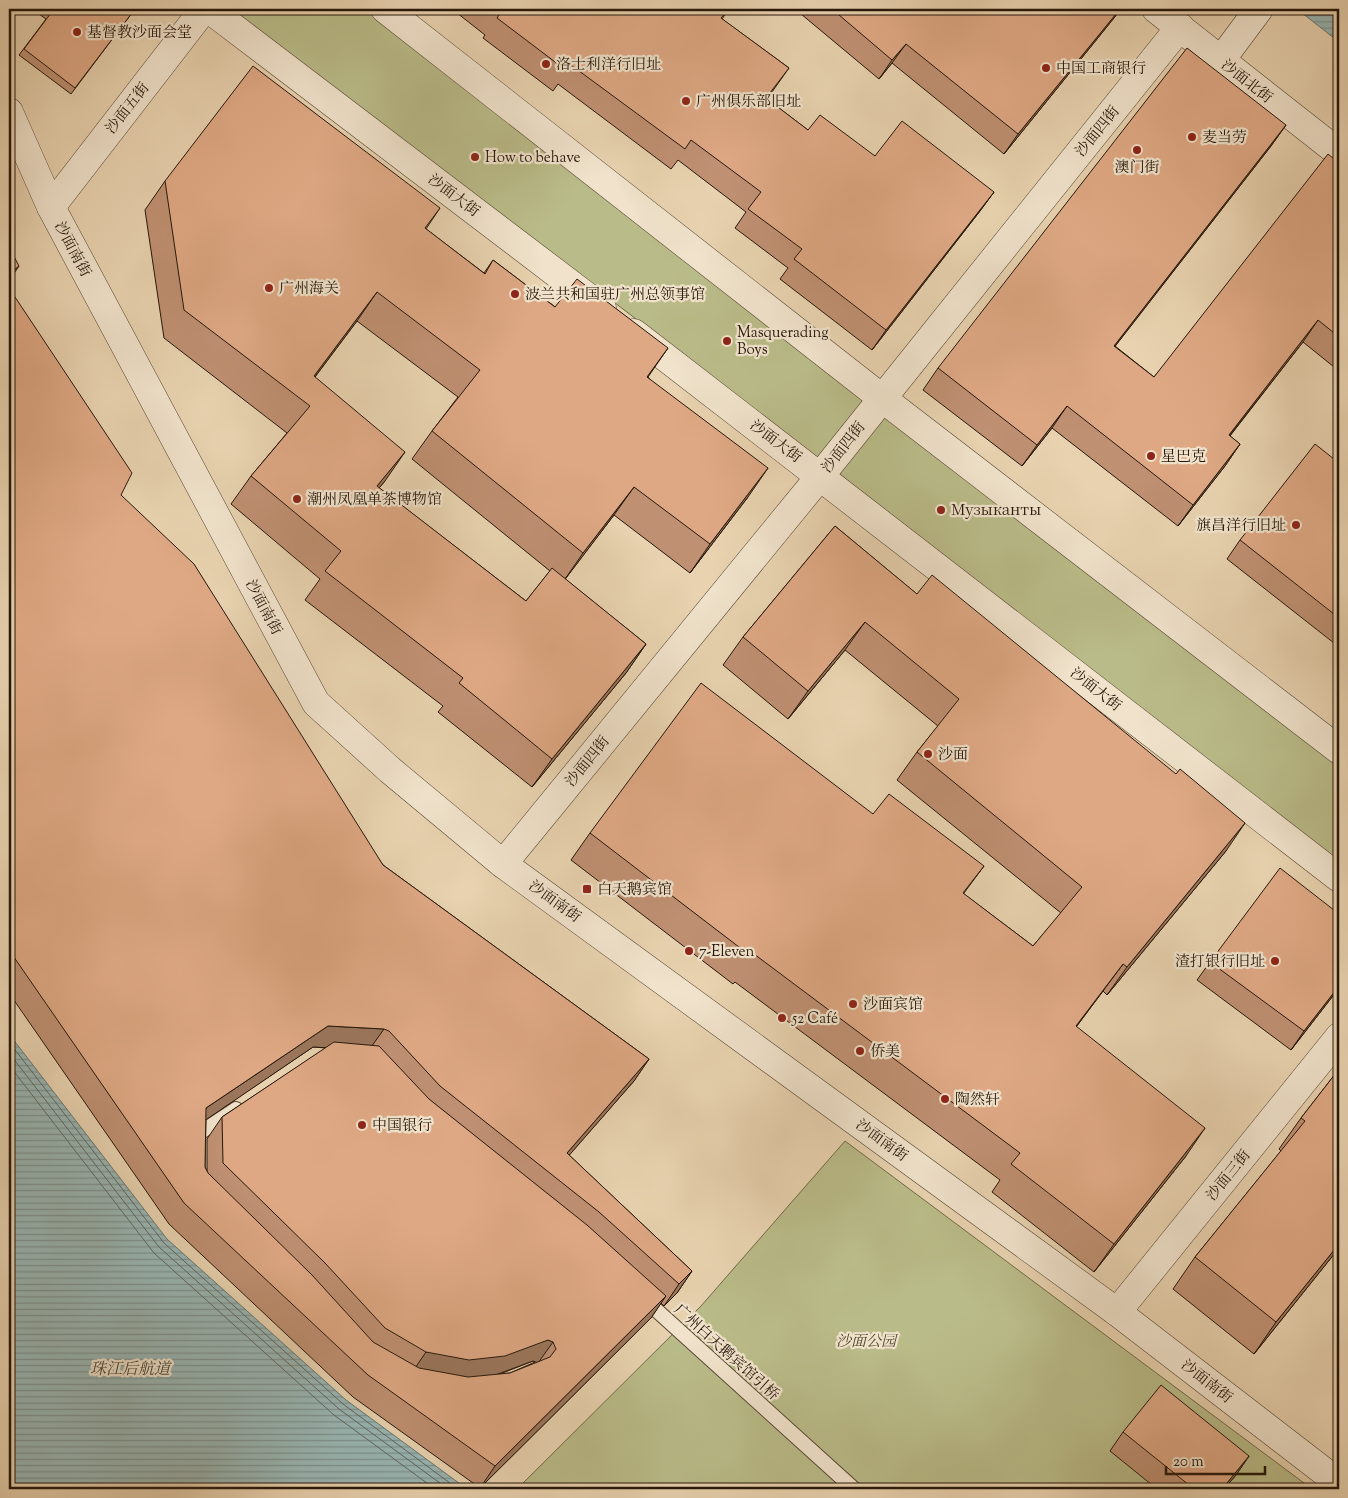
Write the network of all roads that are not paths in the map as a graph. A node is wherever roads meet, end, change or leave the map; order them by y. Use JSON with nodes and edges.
{"nodes":[{"id":1,"x":204,"y":9,"type":"edge"},
{"id":2,"x":209,"y":9,"type":"edge"},
{"id":3,"x":385,"y":9,"type":"edge"},
{"id":4,"x":1156,"y":9,"type":"edge"},
{"id":5,"x":1259,"y":9,"type":"edge"},
{"id":6,"x":1180,"y":28,"type":"junction"},
{"id":7,"x":1221,"y":60,"type":"junction"},
{"id":8,"x":9,"y":112,"type":"edge"},
{"id":9,"x":1339,"y":153,"type":"edge"},
{"id":10,"x":51,"y":208,"type":"junction"},
{"id":11,"x":883,"y":399,"type":"junction"},
{"id":12,"x":821,"y":476,"type":"junction"},
{"id":13,"x":1339,"y":750,"type":"edge"},
{"id":14,"x":503,"y":864,"type":"junction"},
{"id":15,"x":1339,"y":878,"type":"edge"},
{"id":16,"x":1339,"y":1037,"type":"edge"},
{"id":17,"x":246,"y":1102,"type":"edge"},
{"id":18,"x":198,"y":1152,"type":"edge"},
{"id":19,"x":629,"y":1286,"type":"edge"},
{"id":20,"x":1117,"y":1312,"type":"junction"},
{"id":21,"x":1339,"y":1483,"type":"edge"},
{"id":22,"x":854,"y":1489,"type":"edge"}],
"edges":[{"from":1,"to":10,"type":"street","name":"沙面五街"},
{"from":2,"to":12,"type":"street","name":"沙面大街"},
{"from":3,"to":11,"type":"street"},
{"from":4,"to":6,"type":"street","name":"沙面北街"},
{"from":5,"to":7,"type":"street"},
{"from":6,"to":7,"type":"street","name":"沙面北街"},
{"from":6,"to":11,"type":"street","name":"沙面四街"},
{"from":7,"to":9,"type":"street","name":"沙面北街"},
{"from":8,"to":10,"type":"street","name":"沙面南街"},
{"from":10,"to":14,"type":"street","name":"沙面南街"},
{"from":11,"to":12,"type":"street","name":"沙面四街"},
{"from":11,"to":13,"type":"street"},
{"from":12,"to":14,"type":"street","name":"沙面四街"},
{"from":12,"to":15,"type":"street","name":"沙面大街"},
{"from":14,"to":20,"type":"street","name":"沙面南街"},
{"from":16,"to":20,"type":"street","name":"沙面三街"},
{"from":17,"to":18,"type":"lane"},
{"from":19,"to":22,"type":"lane","name":"广州白天鹅宾馆引桥"},
{"from":20,"to":21,"type":"street","name":"沙面南街"}]}
